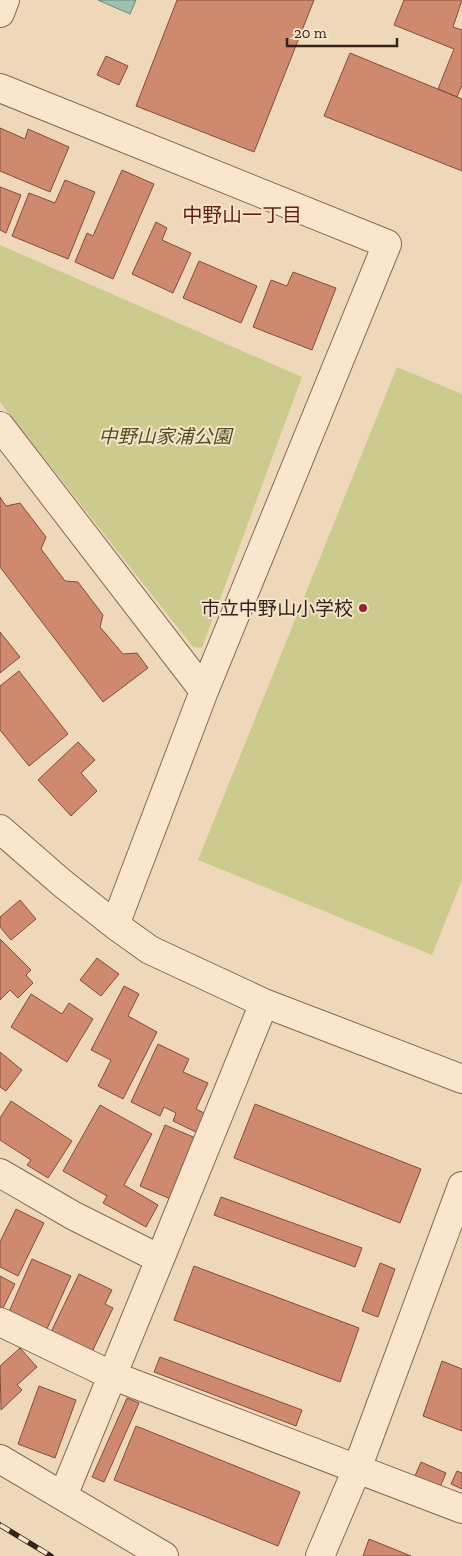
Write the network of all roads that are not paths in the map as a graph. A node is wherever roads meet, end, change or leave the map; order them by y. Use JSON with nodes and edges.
{"nodes":[{"id":1,"x":5,"y":0,"type":"edge"},
{"id":2,"x":0,"y":14,"type":"edge"},
{"id":3,"x":0,"y":88,"type":"edge"},
{"id":4,"x":0,"y":426,"type":"edge"},
{"id":5,"x":204,"y":691,"type":"junction"},
{"id":6,"x":0,"y":829,"type":"edge"},
{"id":7,"x":115,"y":925,"type":"junction"},
{"id":8,"x":264,"y":1002,"type":"junction"},
{"id":9,"x":462,"y":1079,"type":"edge"},
{"id":10,"x":0,"y":1173,"type":"edge"},
{"id":11,"x":462,"y":1186,"type":"edge"},
{"id":12,"x":160,"y":1259,"type":"junction"},
{"id":13,"x":0,"y":1322,"type":"edge"},
{"id":14,"x":111,"y":1375,"type":"junction"},
{"id":15,"x":0,"y":1458,"type":"edge"},
{"id":16,"x":356,"y":1469,"type":"junction"},
{"id":17,"x":63,"y":1496,"type":"junction"},
{"id":18,"x":462,"y":1509,"type":"edge"},
{"id":19,"x":164,"y":1556,"type":"edge"},
{"id":20,"x":320,"y":1556,"type":"edge"}],
"edges":[{"from":1,"to":2,"type":"street"},
{"from":3,"to":5,"type":"street"},
{"from":4,"to":5,"type":"street"},
{"from":5,"to":7,"type":"street"},
{"from":6,"to":7,"type":"street"},
{"from":7,"to":8,"type":"street"},
{"from":8,"to":9,"type":"street"},
{"from":8,"to":12,"type":"street"},
{"from":10,"to":12,"type":"street"},
{"from":11,"to":16,"type":"street"},
{"from":12,"to":14,"type":"street"},
{"from":13,"to":14,"type":"street"},
{"from":14,"to":16,"type":"street"},
{"from":14,"to":17,"type":"street"},
{"from":15,"to":17,"type":"street"},
{"from":16,"to":18,"type":"street"},
{"from":16,"to":20,"type":"street"},
{"from":17,"to":19,"type":"street"}]}
